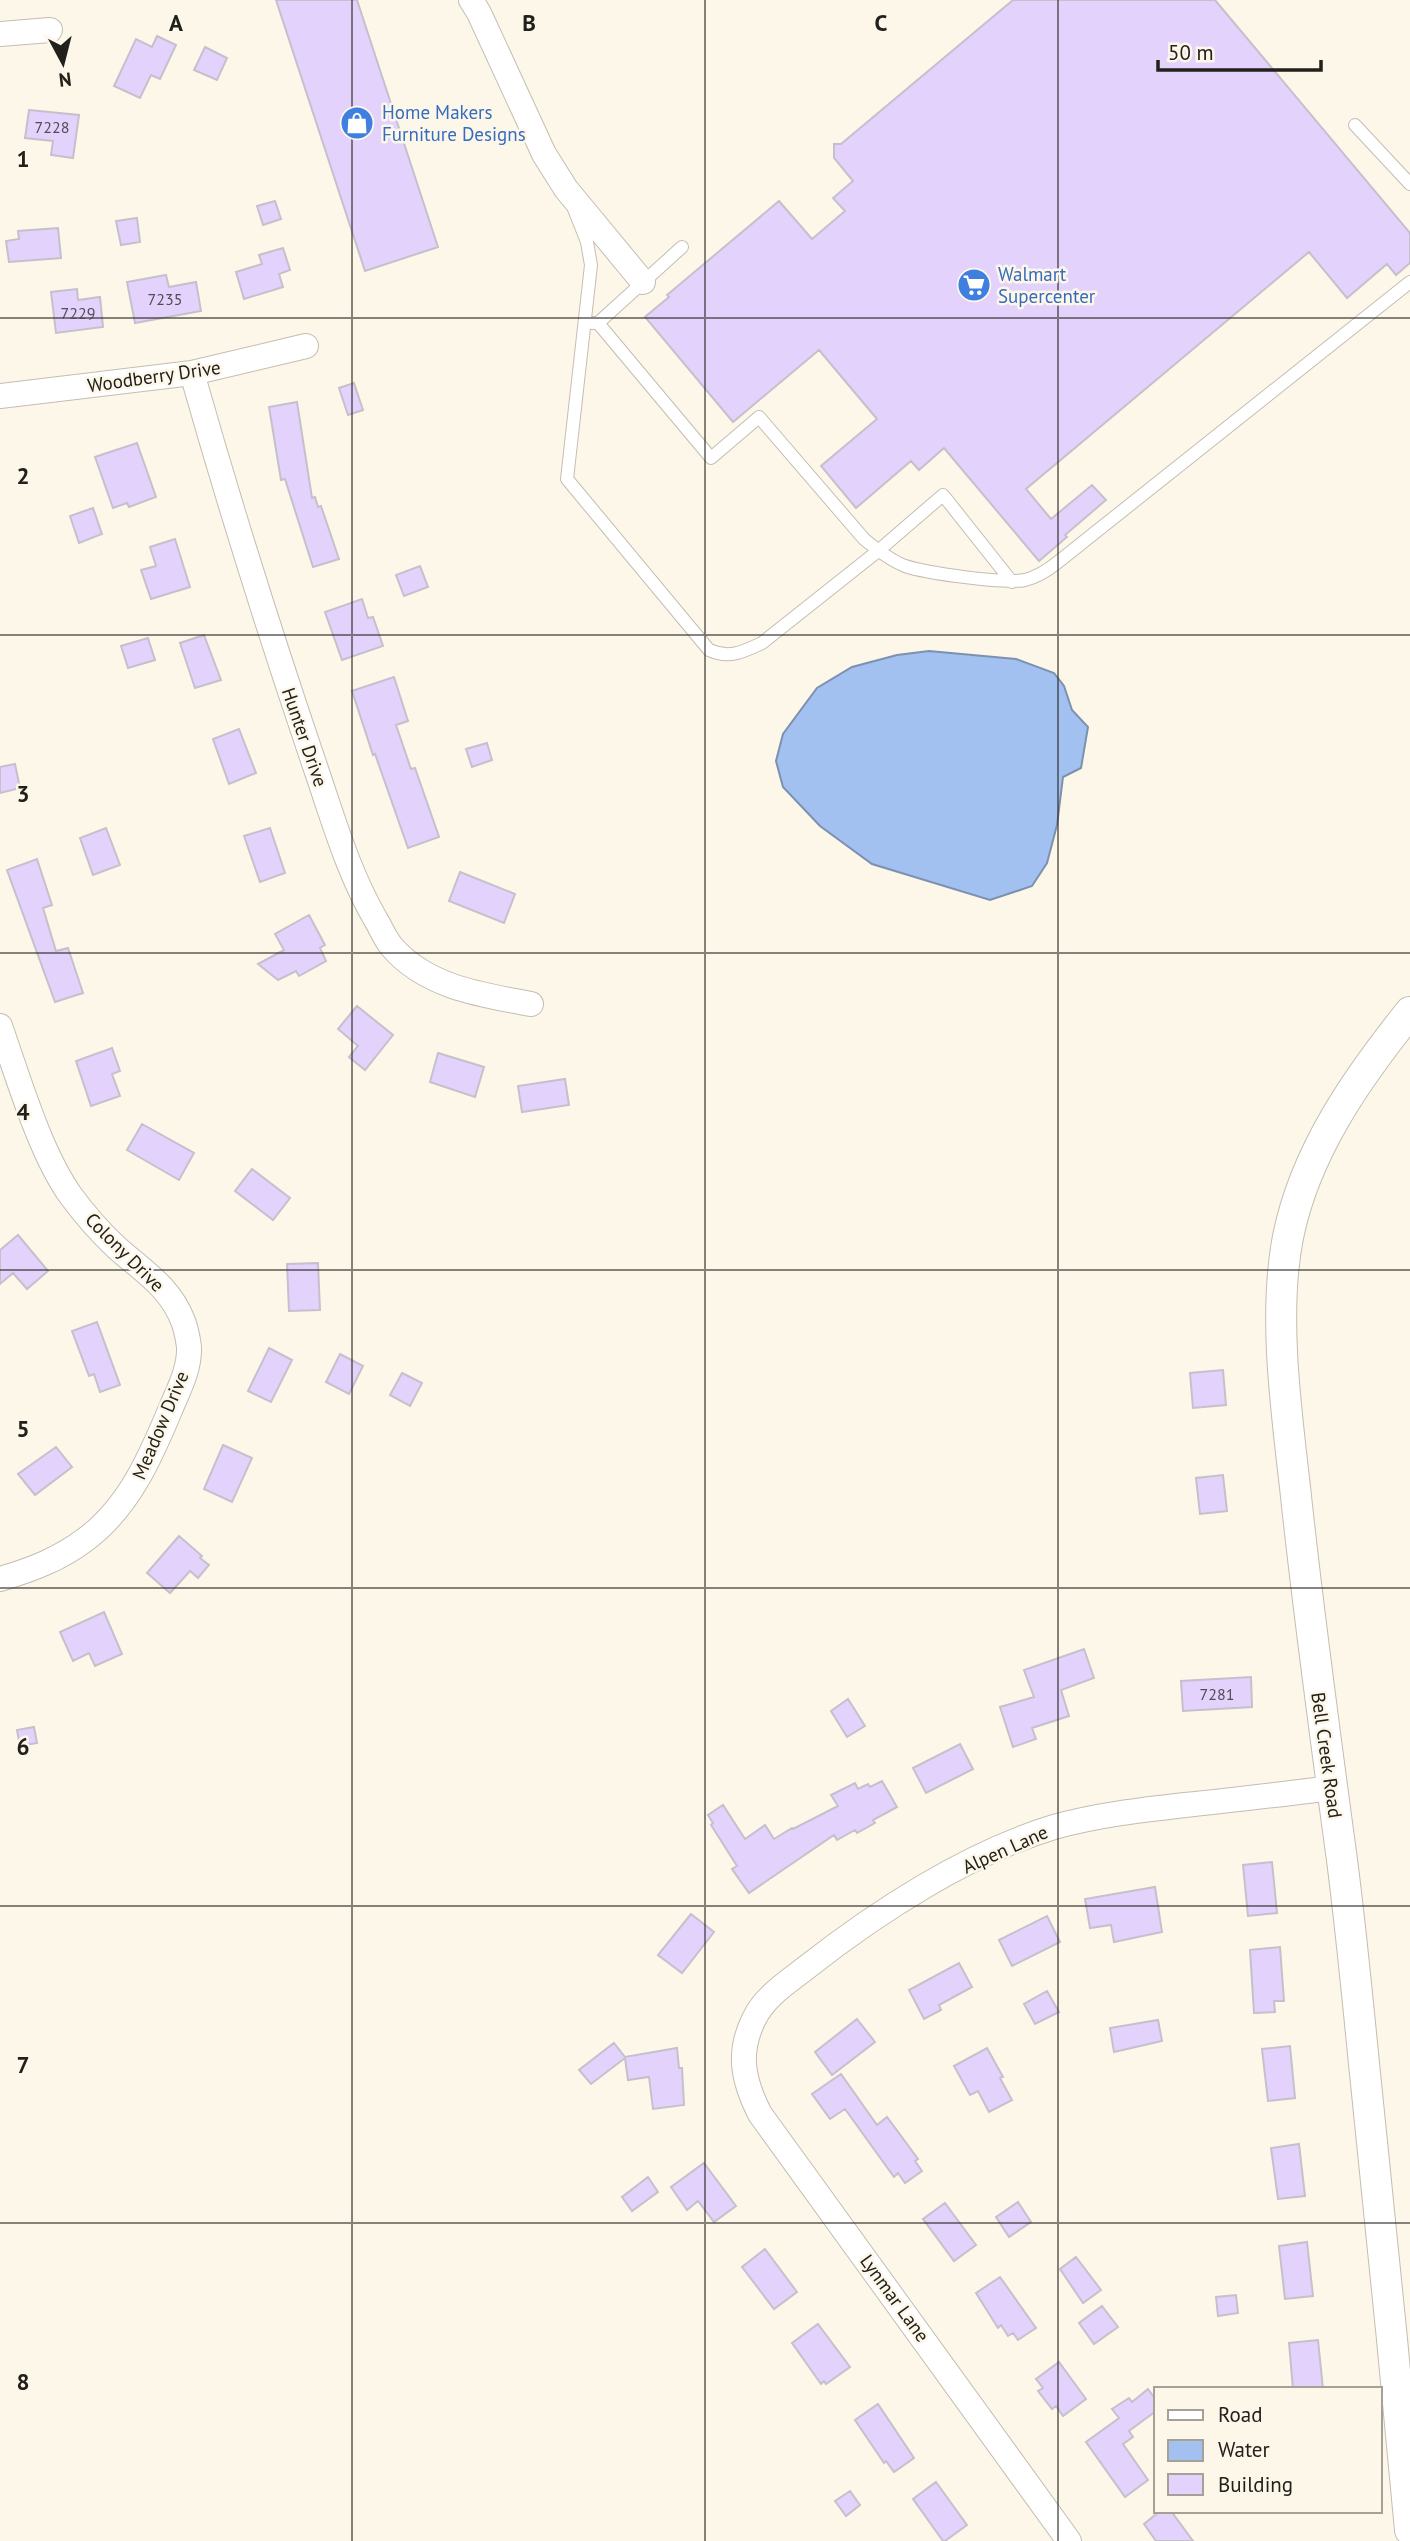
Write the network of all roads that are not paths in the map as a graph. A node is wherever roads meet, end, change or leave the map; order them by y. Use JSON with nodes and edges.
{"nodes":[{"id":1,"x":475,"y":4,"type":"edge"},
{"id":2,"x":50,"y":30,"type":"dead end"},
{"id":3,"x":0,"y":34,"type":"edge"},
{"id":4,"x":1355,"y":125,"type":"dead end"},
{"id":5,"x":1410,"y":184,"type":"edge"},
{"id":6,"x":566,"y":189,"type":"junction"},
{"id":7,"x":682,"y":247,"type":"dead end"},
{"id":8,"x":643,"y":282,"type":"junction"},
{"id":9,"x":1410,"y":282,"type":"edge"},
{"id":10,"x":591,"y":323,"type":"junction"},
{"id":11,"x":306,"y":346,"type":"dead end"},
{"id":12,"x":192,"y":373,"type":"junction"},
{"id":13,"x":0,"y":396,"type":"edge"},
{"id":14,"x":878,"y":551,"type":"junction"},
{"id":15,"x":1012,"y":582,"type":"junction"},
{"id":16,"x":531,"y":1004,"type":"dead end"},
{"id":17,"x":1410,"y":1012,"type":"edge"},
{"id":18,"x":0,"y":1026,"type":"edge"},
{"id":19,"x":184,"y":1323,"type":"joint"},
{"id":20,"x":0,"y":1579,"type":"edge"},
{"id":21,"x":1332,"y":1788,"type":"junction"},
{"id":22,"x":744,"y":2046,"type":"joint"},
{"id":23,"x":1410,"y":2530,"type":"edge"},
{"id":24,"x":1069,"y":2541,"type":"edge"}],
"edges":[{"from":1,"to":6,"type":"street"},
{"from":2,"to":3,"type":"street"},
{"from":4,"to":5,"type":"lane"},
{"from":6,"to":8,"type":"street"},
{"from":6,"to":10,"type":"lane"},
{"from":7,"to":8,"type":"lane"},
{"from":8,"to":10,"type":"lane"},
{"from":9,"to":15,"type":"lane"},
{"from":10,"to":14,"type":"lane"},
{"from":10,"to":14,"type":"lane"},
{"from":11,"to":12,"type":"street","name":"Woodberry Drive"},
{"from":12,"to":13,"type":"street","name":"Woodberry Drive"},
{"from":12,"to":16,"type":"street","name":"Hunter Drive"},
{"from":14,"to":15,"type":"lane"},
{"from":14,"to":15,"type":"lane"},
{"from":17,"to":21,"type":"street","name":"Bell Creek Road"},
{"from":18,"to":19,"type":"street","name":"Colony Drive"},
{"from":19,"to":20,"type":"street","name":"Meadow Drive"},
{"from":21,"to":22,"type":"street","name":"Alpen Lane"},
{"from":21,"to":23,"type":"street","name":"Bell Creek Road"},
{"from":22,"to":24,"type":"street","name":"Lynmar Lane"}]}
